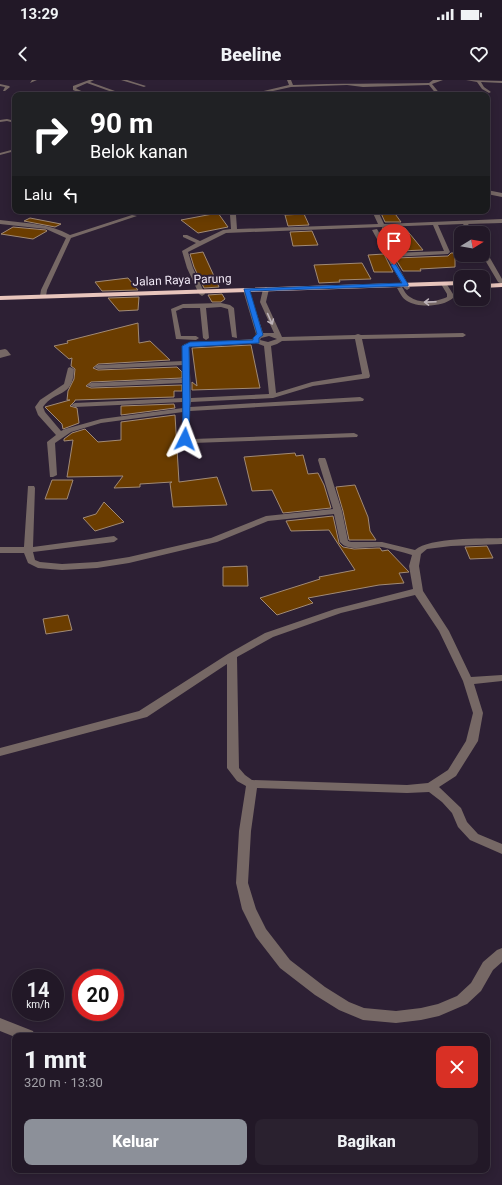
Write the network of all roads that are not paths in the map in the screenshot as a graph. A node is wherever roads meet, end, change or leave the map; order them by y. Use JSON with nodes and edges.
{"nodes":[{"id":1,"x":92,"y":80,"type":"edge"},
{"id":2,"x":123,"y":80,"type":"edge"},
{"id":3,"x":288,"y":80,"type":"edge"},
{"id":4,"x":441,"y":80,"type":"edge"},
{"id":5,"x":468,"y":80,"type":"edge"},
{"id":6,"x":478,"y":80,"type":"edge"},
{"id":7,"x":86,"y":82,"type":"junction"},
{"id":8,"x":502,"y":82,"type":"edge"},
{"id":9,"x":352,"y":84,"type":"junction"},
{"id":10,"x":430,"y":84,"type":"junction"},
{"id":11,"x":0,"y":85,"type":"edge"},
{"id":12,"x":144,"y":86,"type":"dead end"},
{"id":13,"x":291,"y":86,"type":"junction"},
{"id":14,"x":4,"y":90,"type":"dead end"},
{"id":15,"x":354,"y":90,"type":"dead end"},
{"id":16,"x":113,"y":91,"type":"dead end"},
{"id":17,"x":80,"y":92,"type":"edge"},
{"id":18,"x":264,"y":92,"type":"edge"},
{"id":19,"x":437,"y":92,"type":"edge"},
{"id":20,"x":489,"y":92,"type":"dead end"},
{"id":21,"x":0,"y":121,"type":"edge"},
{"id":22,"x":12,"y":121,"type":"edge"},
{"id":23,"x":12,"y":151,"type":"edge"},
{"id":24,"x":0,"y":154,"type":"edge"},
{"id":25,"x":490,"y":193,"type":"edge"},
{"id":26,"x":502,"y":195,"type":"edge"},
{"id":27,"x":376,"y":214,"type":"edge"},
{"id":28,"x":233,"y":215,"type":"dead end"},
{"id":29,"x":134,"y":216,"type":"dead end"},
{"id":30,"x":502,"y":221,"type":"edge"},
{"id":31,"x":0,"y":222,"type":"edge"},
{"id":32,"x":465,"y":222,"type":"junction"},
{"id":33,"x":435,"y":224,"type":"junction"},
{"id":34,"x":382,"y":226,"type":"junction"},
{"id":35,"x":468,"y":226,"type":"edge"},
{"id":36,"x":234,"y":230,"type":"junction"},
{"id":37,"x":375,"y":230,"type":"dead end"},
{"id":38,"x":186,"y":236,"type":"dead end"},
{"id":39,"x":69,"y":237,"type":"junction"},
{"id":40,"x":200,"y":243,"type":"junction"},
{"id":41,"x":388,"y":255,"type":"junction"},
{"id":42,"x":490,"y":262,"type":"edge"},
{"id":43,"x":490,"y":282,"type":"edge"},
{"id":44,"x":502,"y":283,"type":"edge"},
{"id":45,"x":454,"y":284,"type":"edge"},
{"id":46,"x":444,"y":285,"type":"junction"},
{"id":47,"x":490,"y":285,"type":"edge"},
{"id":48,"x":454,"y":286,"type":"edge"},
{"id":49,"x":404,"y":287,"type":"junction"},
{"id":50,"x":266,"y":290,"type":"junction"},
{"id":51,"x":246,"y":291,"type":"junction"},
{"id":52,"x":202,"y":292,"type":"junction"},
{"id":53,"x":43,"y":296,"type":"junction"},
{"id":54,"x":0,"y":298,"type":"edge"},
{"id":55,"x":0,"y":301,"type":"edge"},
{"id":56,"x":203,"y":306,"type":"junction"},
{"id":57,"x":463,"y":335,"type":"dead end"},
{"id":58,"x":358,"y":336,"type":"junction"},
{"id":59,"x":235,"y":337,"type":"junction"},
{"id":60,"x":206,"y":338,"type":"junction"},
{"id":61,"x":258,"y":338,"type":"junction"},
{"id":62,"x":279,"y":338,"type":"junction"},
{"id":63,"x":267,"y":344,"type":"junction"},
{"id":64,"x":0,"y":352,"type":"edge"},
{"id":65,"x":0,"y":356,"type":"edge"},
{"id":66,"x":186,"y":364,"type":"junction"},
{"id":67,"x":98,"y":367,"type":"dead end"},
{"id":68,"x":70,"y":369,"type":"dead end"},
{"id":69,"x":187,"y":381,"type":"junction"},
{"id":70,"x":91,"y":385,"type":"dead end"},
{"id":71,"x":273,"y":396,"type":"junction"},
{"id":72,"x":360,"y":399,"type":"dead end"},
{"id":73,"x":187,"y":400,"type":"junction"},
{"id":74,"x":75,"y":405,"type":"dead end"},
{"id":75,"x":187,"y":409,"type":"junction"},
{"id":76,"x":59,"y":433,"type":"junction"},
{"id":77,"x":354,"y":435,"type":"dead end"},
{"id":78,"x":322,"y":460,"type":"dead end"},
{"id":79,"x":53,"y":475,"type":"dead end"},
{"id":80,"x":31,"y":488,"type":"dead end"},
{"id":81,"x":338,"y":510,"type":"junction"},
{"id":82,"x":114,"y":539,"type":"dead end"},
{"id":83,"x":502,"y":541,"type":"edge"},
{"id":84,"x":0,"y":550,"type":"edge"},
{"id":85,"x":28,"y":550,"type":"junction"},
{"id":86,"x":417,"y":553,"type":"junction"},
{"id":87,"x":418,"y":591,"type":"junction"},
{"id":88,"x":232,"y":656,"type":"junction"},
{"id":89,"x":502,"y":678,"type":"edge"},
{"id":90,"x":468,"y":681,"type":"junction"},
{"id":91,"x":0,"y":752,"type":"edge"},
{"id":92,"x":252,"y":784,"type":"junction"},
{"id":93,"x":430,"y":786,"type":"junction"},
{"id":94,"x":502,"y":849,"type":"edge"},
{"id":95,"x":502,"y":954,"type":"edge"},
{"id":96,"x":0,"y":1024,"type":"edge"},
{"id":97,"x":21,"y":1033,"type":"edge"}],
"edges":[{"from":1,"to":7,"type":"street"},
{"from":2,"to":12,"type":"street"},
{"from":3,"to":13,"type":"street"},
{"from":4,"to":10,"type":"street"},
{"from":5,"to":6,"type":"street"},
{"from":6,"to":8,"type":"street"},
{"from":6,"to":20,"type":"street"},
{"from":7,"to":16,"type":"street"},
{"from":7,"to":17,"type":"street"},
{"from":9,"to":10,"type":"street"},
{"from":9,"to":13,"type":"street"},
{"from":9,"to":15,"type":"street"},
{"from":10,"to":19,"type":"street"},
{"from":11,"to":14,"type":"street"},
{"from":13,"to":18,"type":"street"},
{"from":21,"to":22,"type":"street"},
{"from":23,"to":24,"type":"street"},
{"from":25,"to":26,"type":"street"},
{"from":27,"to":34,"type":"street"},
{"from":28,"to":36,"type":"street"},
{"from":29,"to":39,"type":"street"},
{"from":30,"to":32,"type":"street"},
{"from":31,"to":39,"type":"street"},
{"from":32,"to":33,"type":"street"},
{"from":32,"to":35,"type":"street"},
{"from":33,"to":34,"type":"street"},
{"from":33,"to":41,"type":"street"},
{"from":34,"to":36,"type":"street"},
{"from":36,"to":40,"type":"street"},
{"from":37,"to":41,"type":"street"},
{"from":38,"to":40,"type":"street"},
{"from":39,"to":53,"type":"street"},
{"from":40,"to":52,"type":"street"},
{"from":41,"to":49,"type":"street"},
{"from":42,"to":44,"type":"street"},
{"from":43,"to":44,"type":"highway"},
{"from":44,"to":47,"type":"highway"},
{"from":45,"to":46,"type":"highway","name":"Jalan Raya Parung"},
{"from":46,"to":48,"type":"highway","name":"Jalan Raya Parung"},
{"from":46,"to":49,"type":"highway","name":"Jalan Raya Parung"},
{"from":46,"to":49,"type":"street","one_way":true},
{"from":49,"to":50,"type":"highway","name":"Jalan Raya Parung"},
{"from":50,"to":51,"type":"highway","name":"Jalan Raya Parung"},
{"from":50,"to":62,"type":"street","one_way":true},
{"from":51,"to":52,"type":"highway","name":"Jalan Raya Parung"},
{"from":51,"to":61,"type":"street"},
{"from":52,"to":53,"type":"highway","name":"Jalan Raya Parung"},
{"from":52,"to":55,"type":"highway","name":"Jalan Raya Parung"},
{"from":53,"to":54,"type":"highway","name":"Jalan Raya Parung"},
{"from":56,"to":59,"type":"street"},
{"from":56,"to":60,"type":"street"},
{"from":56,"to":60,"type":"street"},
{"from":57,"to":58,"type":"street"},
{"from":58,"to":62,"type":"street"},
{"from":58,"to":71,"type":"street"},
{"from":59,"to":60,"type":"street"},
{"from":59,"to":61,"type":"street"},
{"from":61,"to":62,"type":"street"},
{"from":61,"to":63,"type":"street"},
{"from":61,"to":66,"type":"street"},
{"from":62,"to":63,"type":"street"},
{"from":63,"to":71,"type":"street"},
{"from":64,"to":65,"type":"street"},
{"from":66,"to":67,"type":"street"},
{"from":66,"to":69,"type":"street"},
{"from":68,"to":76,"type":"street"},
{"from":69,"to":70,"type":"street"},
{"from":69,"to":73,"type":"street"},
{"from":71,"to":73,"type":"street"},
{"from":72,"to":75,"type":"street"},
{"from":73,"to":74,"type":"street"},
{"from":73,"to":75,"type":"street"},
{"from":75,"to":76,"type":"street"},
{"from":75,"to":77,"type":"street"},
{"from":76,"to":79,"type":"street"},
{"from":78,"to":81,"type":"street"},
{"from":80,"to":85,"type":"street"},
{"from":81,"to":85,"type":"street"},
{"from":81,"to":86,"type":"street"},
{"from":82,"to":85,"type":"street"},
{"from":83,"to":86,"type":"street"},
{"from":84,"to":85,"type":"street"},
{"from":86,"to":87,"type":"street"},
{"from":87,"to":88,"type":"street"},
{"from":87,"to":90,"type":"street"},
{"from":88,"to":91,"type":"street"},
{"from":88,"to":92,"type":"street"},
{"from":89,"to":90,"type":"street"},
{"from":90,"to":93,"type":"street"},
{"from":92,"to":93,"type":"street"},
{"from":92,"to":95,"type":"street"},
{"from":93,"to":94,"type":"street"},
{"from":96,"to":97,"type":"street"}]}
